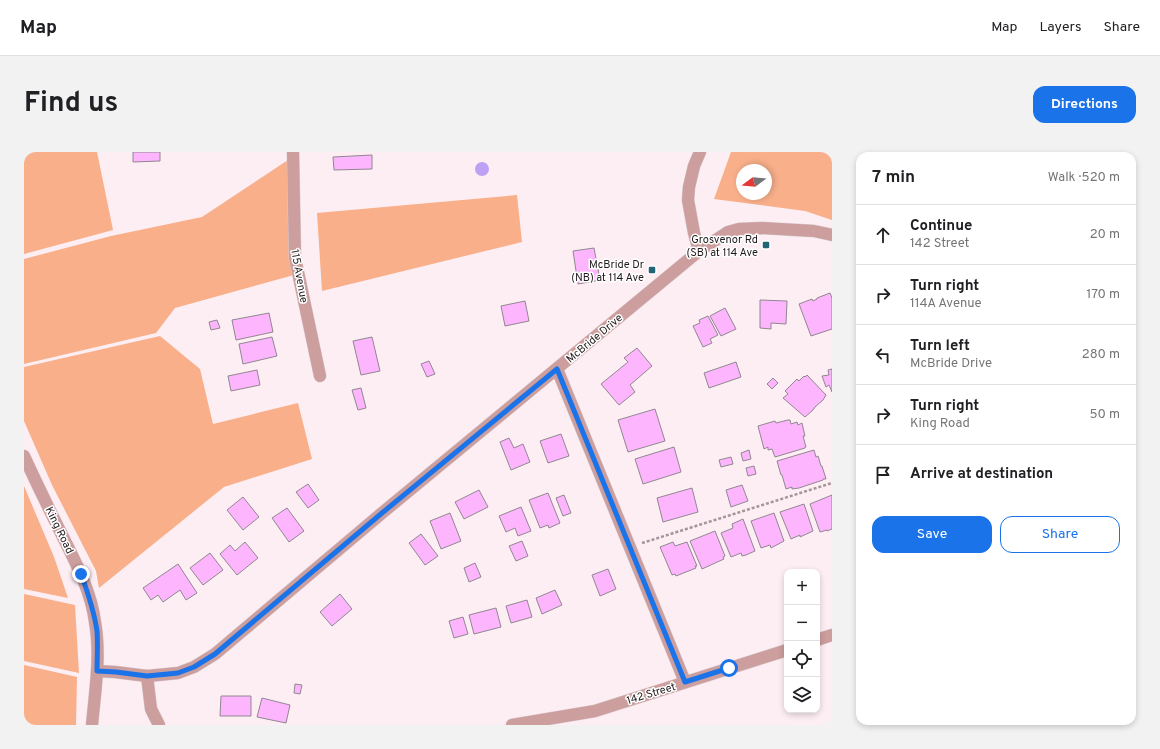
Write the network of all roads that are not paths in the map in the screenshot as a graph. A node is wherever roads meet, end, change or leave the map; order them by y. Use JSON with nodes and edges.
{"nodes":[{"id":1,"x":293,"y":152,"type":"edge"},
{"id":2,"x":698,"y":153,"type":"edge"},
{"id":3,"x":832,"y":235,"type":"edge"},
{"id":4,"x":699,"y":251,"type":"junction"},
{"id":5,"x":557,"y":369,"type":"junction"},
{"id":6,"x":320,"y":376,"type":"dead end"},
{"id":7,"x":24,"y":456,"type":"edge"},
{"id":8,"x":832,"y":635,"type":"edge"},
{"id":9,"x":820,"y":639,"type":"edge"},
{"id":10,"x":784,"y":651,"type":"edge"},
{"id":11,"x":97,"y":671,"type":"junction"},
{"id":12,"x":147,"y":676,"type":"junction"},
{"id":13,"x":685,"y":682,"type":"junction"},
{"id":14,"x":92,"y":725,"type":"edge"},
{"id":15,"x":159,"y":725,"type":"edge"},
{"id":16,"x":512,"y":725,"type":"edge"}],
"edges":[{"from":1,"to":6,"type":"street","name":"115 Avenue"},
{"from":2,"to":4,"type":"street"},
{"from":3,"to":4,"type":"street","name":"McBride Drive"},
{"from":4,"to":5,"type":"street","name":"McBride Drive"},
{"from":5,"to":12,"type":"street","name":"McBride Drive"},
{"from":5,"to":13,"type":"street"},
{"from":7,"to":11,"type":"street","name":"King Road"},
{"from":8,"to":9,"type":"street"},
{"from":10,"to":13,"type":"street","name":"142 Street"},
{"from":11,"to":12,"type":"street","name":"McBride Drive"},
{"from":11,"to":14,"type":"street","name":"King Road"},
{"from":12,"to":15,"type":"street"},
{"from":13,"to":16,"type":"street","name":"142 Street"}]}
